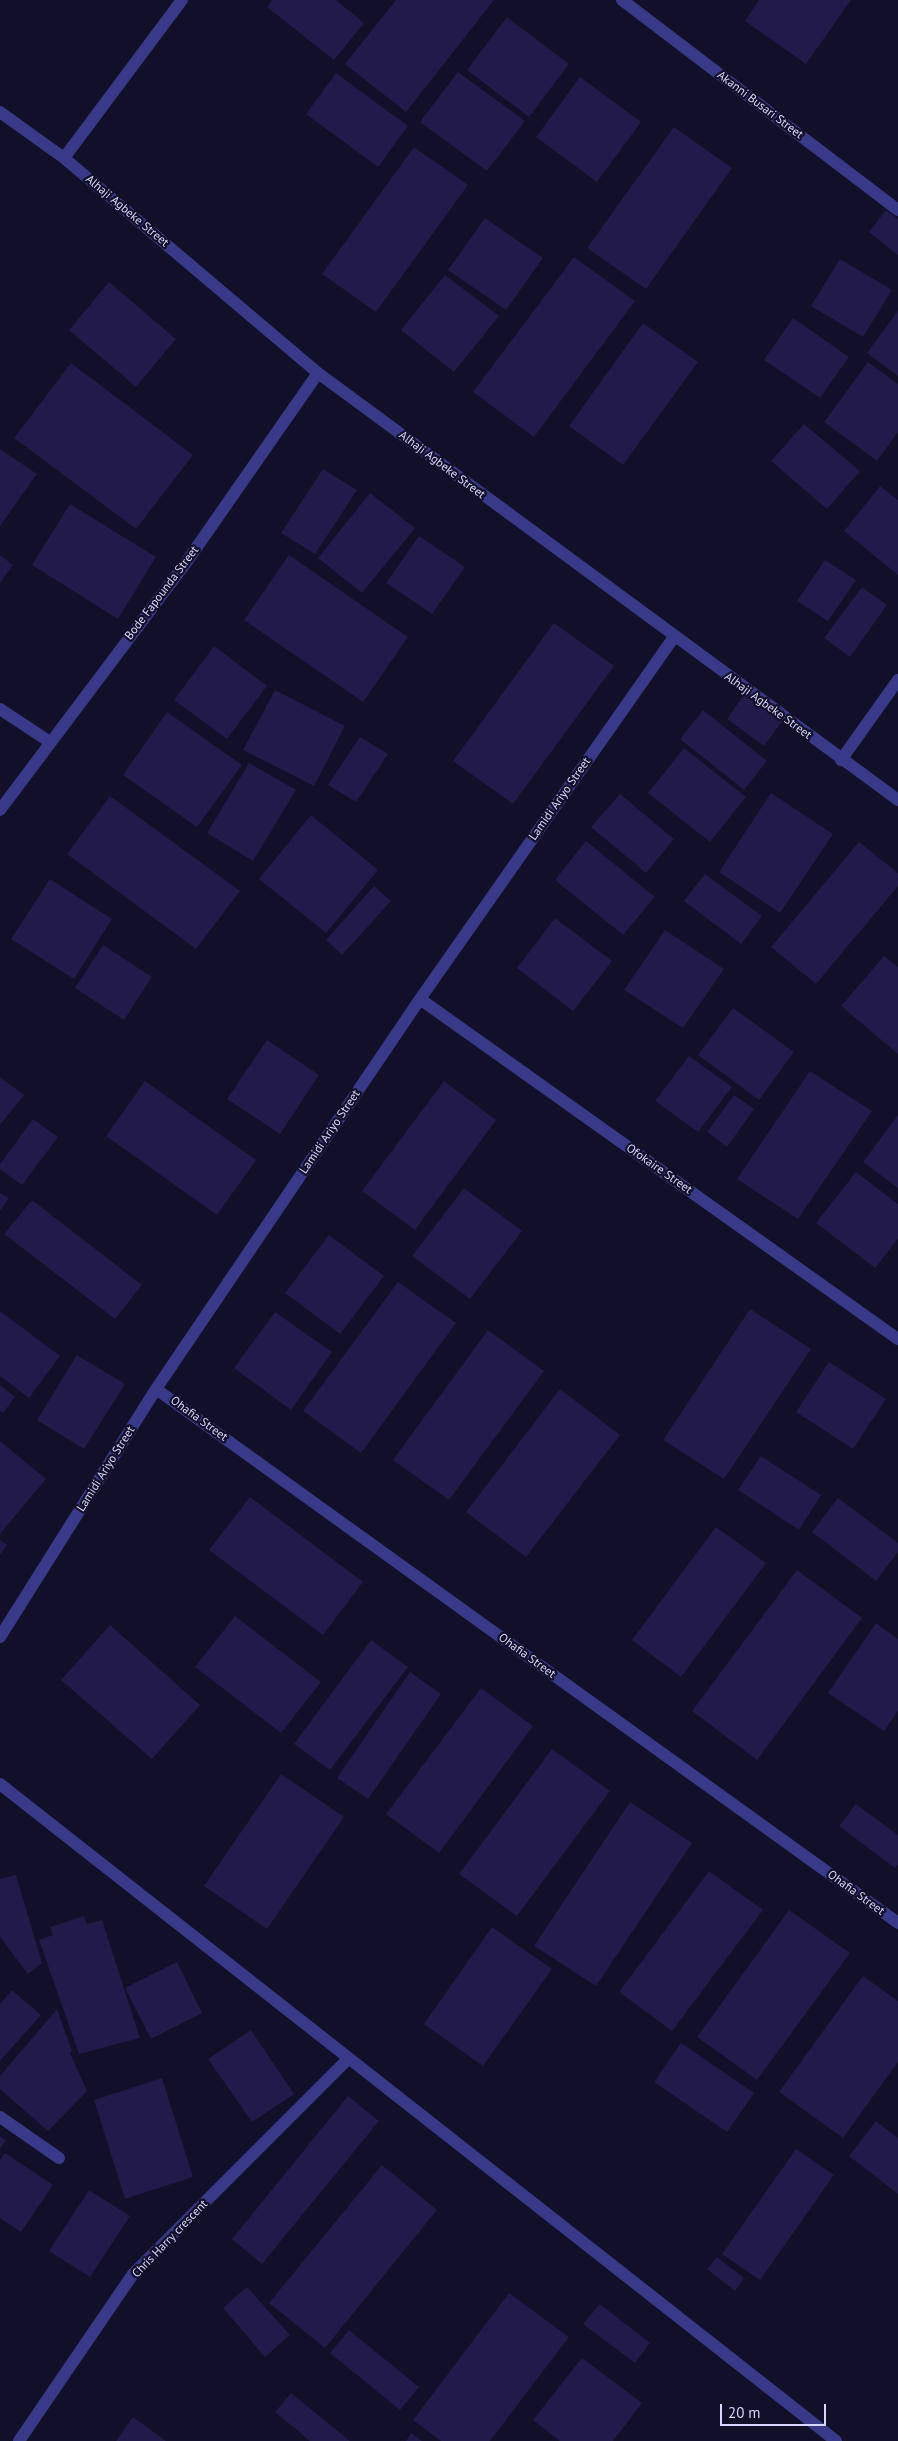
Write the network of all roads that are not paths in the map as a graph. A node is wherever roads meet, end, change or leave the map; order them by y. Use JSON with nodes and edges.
{"nodes":[{"id":1,"x":182,"y":0,"type":"edge"},
{"id":2,"x":622,"y":0,"type":"edge"},
{"id":3,"x":0,"y":112,"type":"edge"},
{"id":4,"x":64,"y":158,"type":"junction"},
{"id":5,"x":898,"y":210,"type":"edge"},
{"id":6,"x":318,"y":373,"type":"junction"},
{"id":7,"x":674,"y":637,"type":"junction"},
{"id":8,"x":898,"y":680,"type":"edge"},
{"id":9,"x":0,"y":710,"type":"edge"},
{"id":10,"x":50,"y":742,"type":"junction"},
{"id":11,"x":841,"y":760,"type":"junction"},
{"id":12,"x":898,"y":800,"type":"edge"},
{"id":13,"x":0,"y":810,"type":"edge"},
{"id":14,"x":420,"y":999,"type":"junction"},
{"id":15,"x":898,"y":1340,"type":"edge"},
{"id":16,"x":156,"y":1389,"type":"junction"},
{"id":17,"x":0,"y":1637,"type":"edge"},
{"id":18,"x":0,"y":1784,"type":"edge"},
{"id":19,"x":898,"y":1924,"type":"edge"},
{"id":20,"x":348,"y":2059,"type":"junction"},
{"id":21,"x":0,"y":2118,"type":"edge"},
{"id":22,"x":60,"y":2158,"type":"dead end"},
{"id":23,"x":19,"y":2441,"type":"edge"},
{"id":24,"x":836,"y":2441,"type":"edge"}],
"edges":[{"from":1,"to":4,"type":"street"},
{"from":2,"to":5,"type":"street","name":"Akanni Busari Street"},
{"from":3,"to":4,"type":"street","name":"Alhaji Agbeke Street"},
{"from":4,"to":6,"type":"street","name":"Alhaji Agbeke Street"},
{"from":6,"to":7,"type":"street","name":"Alhaji Agbeke Street"},
{"from":6,"to":10,"type":"street","name":"Bode Fapounda Street"},
{"from":7,"to":11,"type":"street","name":"Alhaji Agbeke Street"},
{"from":7,"to":14,"type":"street","name":"Lamidi Ariyo Street"},
{"from":8,"to":11,"type":"street"},
{"from":9,"to":10,"type":"street"},
{"from":10,"to":13,"type":"street","name":"Bode Fapounda Street"},
{"from":11,"to":12,"type":"street","name":"Alhaji Agbeke Street"},
{"from":14,"to":15,"type":"street","name":"Ofokaire Street"},
{"from":14,"to":16,"type":"street","name":"Lamidi Ariyo Street"},
{"from":16,"to":17,"type":"street","name":"Lamidi Ariyo Street"},
{"from":16,"to":19,"type":"street","name":"Ohafia Street"},
{"from":18,"to":20,"type":"street"},
{"from":20,"to":23,"type":"street","name":"Chris Harry crescent"},
{"from":20,"to":24,"type":"street"},
{"from":21,"to":22,"type":"street"}]}
